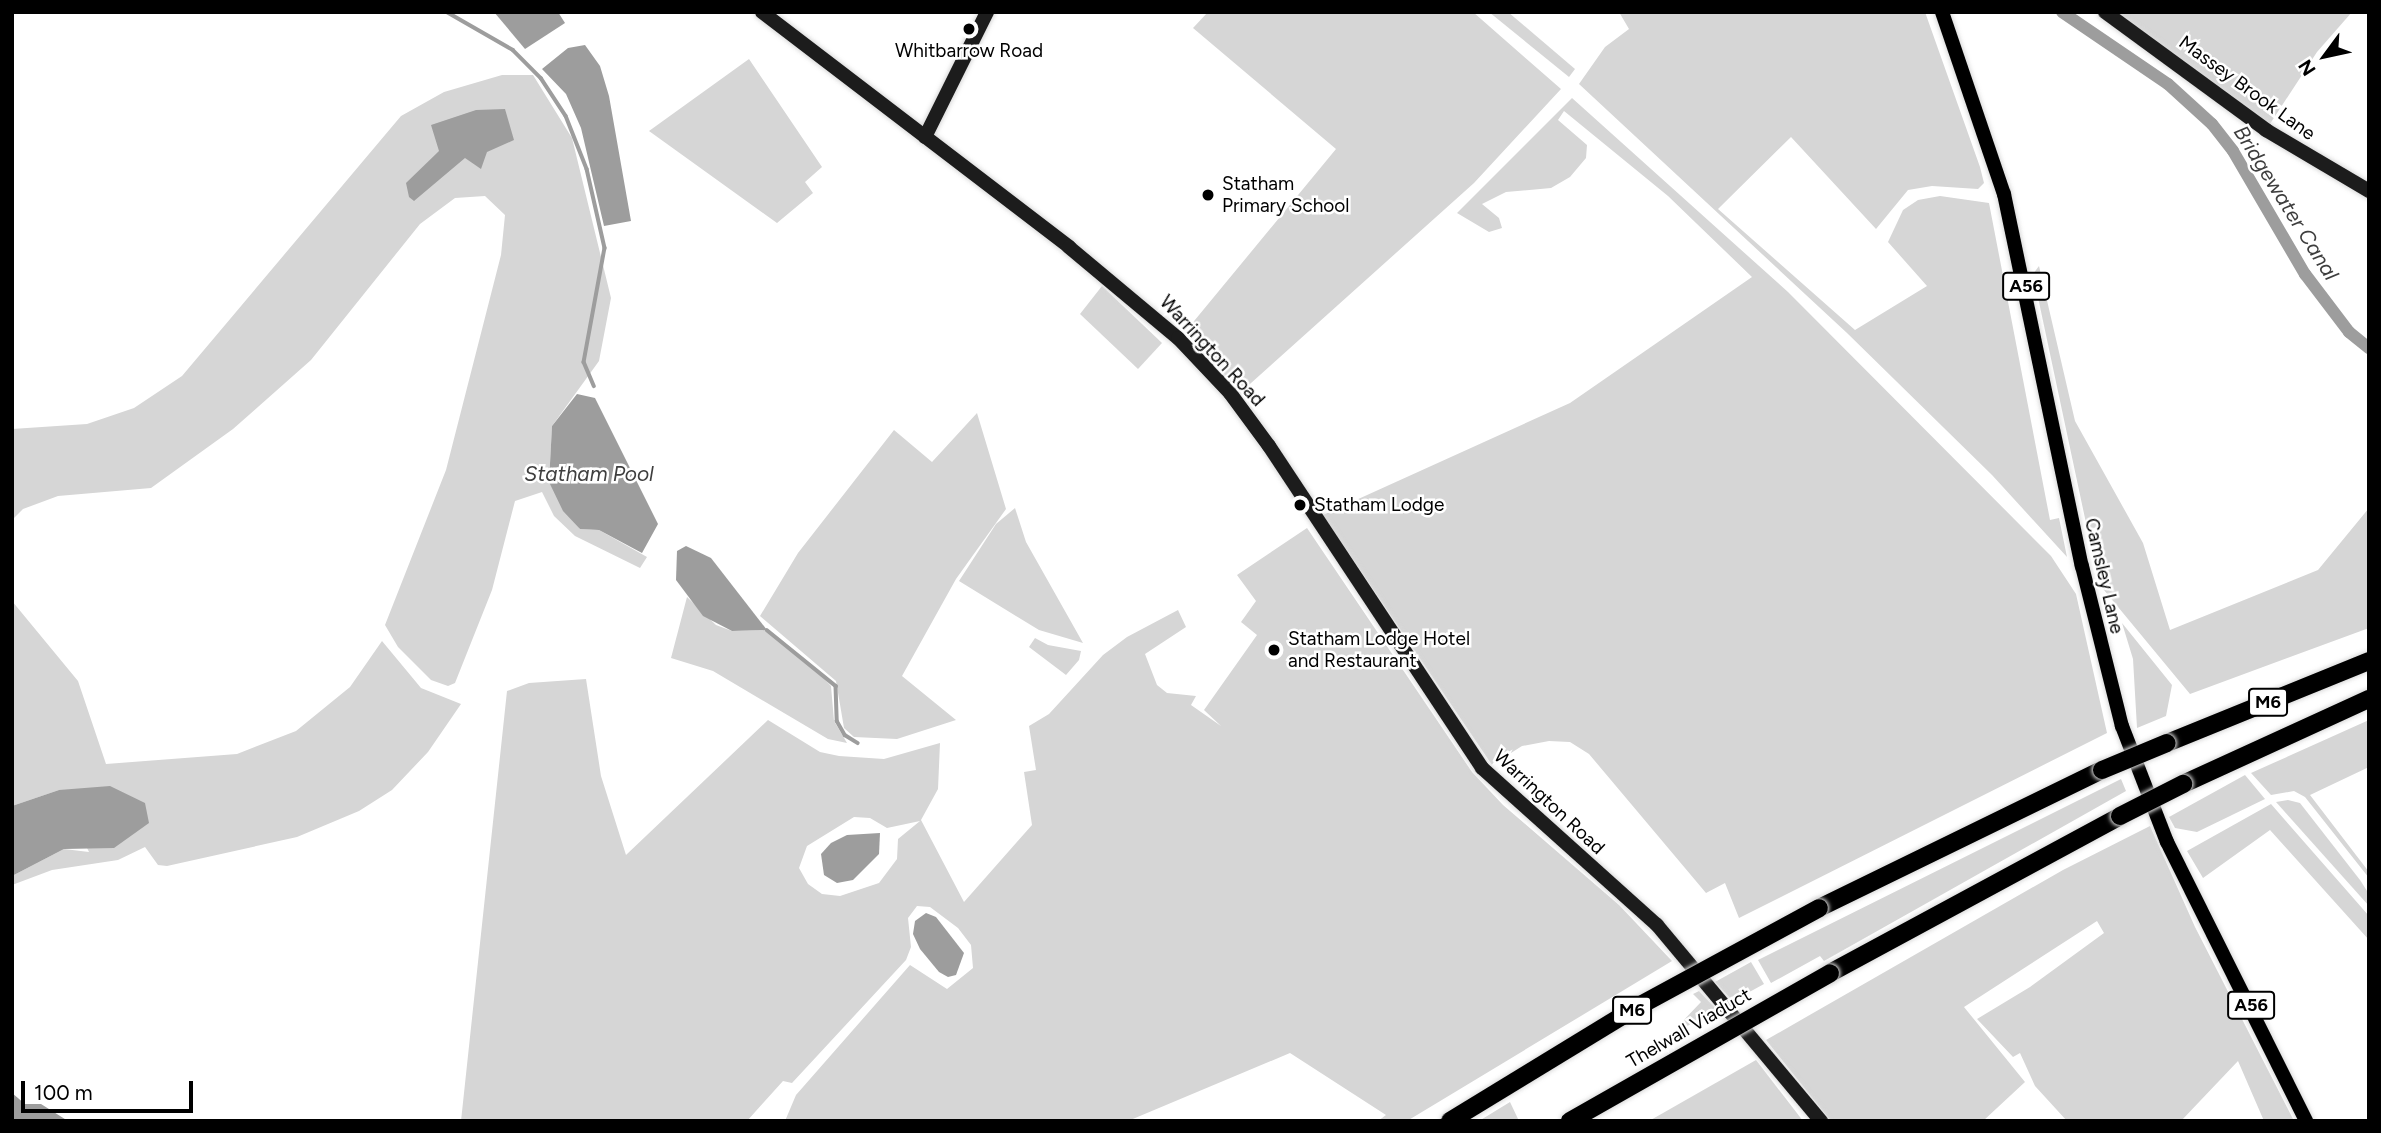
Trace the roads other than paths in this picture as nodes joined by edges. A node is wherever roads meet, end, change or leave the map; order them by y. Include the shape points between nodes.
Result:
1 (762, 12) edge
2 (987, 12) edge
3 (1942, 12) edge
4 (2105, 12) edge
5 (925, 137) junction
6 (2369, 191) edge
7 (2369, 661) edge
8 (2369, 699) edge
9 (1450, 1121) edge
10 (1570, 1121) edge
11 (1821, 1121) edge
12 (2306, 1121) edge

1 - 5 street
2 - 5 street
3 - 12 main road, Camsley Lane / A56 via 1989,144 2010,220 2082,566 2122,726 2158,820
4 - 6 street, Massey Brook Lane via 2266,130
5 - 11 street, Warrington Road via 1128,293 1230,393 1482,768 1657,925
7 - 9 highway, M6, bridge via 2102,770 1819,908 1637,1007
8 - 10 highway, Thelwall Viaduct / M6, bridge via 2120,816 1830,972

